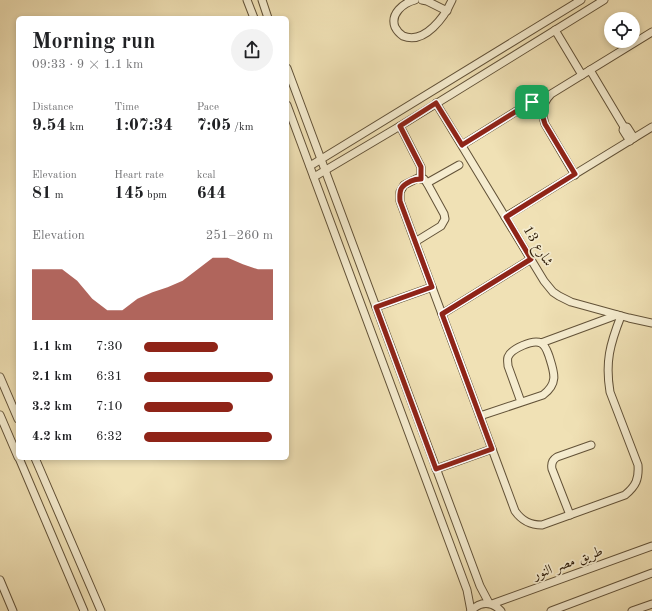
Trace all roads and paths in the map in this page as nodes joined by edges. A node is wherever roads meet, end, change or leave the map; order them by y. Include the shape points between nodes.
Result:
1 (247, 0) edge
2 (262, 0) edge
3 (414, 0) edge
4 (422, 0) edge
5 (452, 0) edge
6 (582, 0) edge
7 (604, 0) edge
8 (447, 11) junction
9 (253, 16) edge
10 (267, 16) edge
11 (555, 30) junction
12 (652, 32) edge
13 (590, 70) junction
14 (289, 73) edge
15 (582, 75) junction
16 (436, 103) junction
17 (544, 103) junction
18 (289, 111) edge
19 (400, 126) junction
20 (652, 127) edge
21 (632, 139) junction
22 (462, 145) junction
23 (470, 158) junction
24 (321, 159) junction
25 (310, 166) junction
26 (325, 170) junction
27 (575, 174) junction
28 (314, 177) junction
29 (424, 181) junction
30 (506, 217) junction
31 (415, 242) junction
32 (531, 259) junction
33 (432, 287) junction
34 (376, 307) junction
35 (442, 314) junction
36 (619, 315) junction
37 (652, 323) edge
38 (541, 343) junction
39 (0, 377) edge
40 (521, 402) junction
41 (16, 413) edge
42 (0, 415) edge
43 (480, 416) junction
44 (591, 445) dead end
45 (492, 449) junction
46 (16, 452) edge
47 (19, 460) edge
48 (36, 460) edge
49 (436, 469) junction
50 (570, 515) junction
51 (652, 546) edge
52 (652, 573) edge
53 (0, 580) edge
54 (480, 586) junction
55 (467, 590) junction
56 (491, 604) junction
57 (652, 604) edge
58 (13, 611) edge
59 (84, 611) edge
60 (101, 611) edge
61 (471, 611) edge
62 (501, 611) edge
63 (551, 611) edge
64 (632, 611) edge

1 - 9 street
2 - 10 street
3 - 8 street via 400,7 394,17 396,29 404,36 417,36 429,31
4 - 8 street
5 - 8 street
6 - 24 street
7 - 11 street
11 - 15 street
11 - 16 street
12 - 13 street
13 - 15 street
13 - 21 street
14 - 24 street
15 - 17 street via 551,94
16 - 19 street
16 - 22 street, شارع 13
17 - 22 street via 532,102
17 - 27 street via 542,110 545,124
18 - 25 street
19 - 26 street
19 - 29 street via 421,167
20 - 21 street
21 - 27 street
22 - 23 street, شارع 13
23 - 29 street
23 - 30 street, شارع 13
24 - 25 street
24 - 26 street
25 - 28 street
26 - 28 street
26 - 34 street
27 - 30 street
28 - 55 street
29 - 31 street via 415,179 404,185 400,192 400,201
29 - 31 street via 445,219 442,226
30 - 32 street, شارع 13
31 - 33 street
32 - 35 street
32 - 36 street, شارع 13 via 548,287 559,296 571,302
33 - 34 street
33 - 35 street
34 - 49 street
35 - 43 street
36 - 37 street, شارع 13
36 - 38 street
36 - 50 street via 608,357 608,380 610,392 638,465 637,479 625,495
38 - 40 street via 546,348 554,371 554,382 543,395
38 - 40 street via 533,342 514,350 508,357 508,366
39 - 41 street
40 - 43 street
42 - 46 street
43 - 45 street
44 - 50 street via 554,459 552,463
45 - 49 street
45 - 50 street via 515,511 523,521 542,525
47 - 59 street
48 - 60 street
49 - 54 street
51 - 56 street, طريق مصر النور
52 - 63 street
53 - 58 street
54 - 55 street
54 - 56 street
55 - 61 street
56 - 61 street, طريق مصر النور via 482,603
56 - 62 street
57 - 64 street

